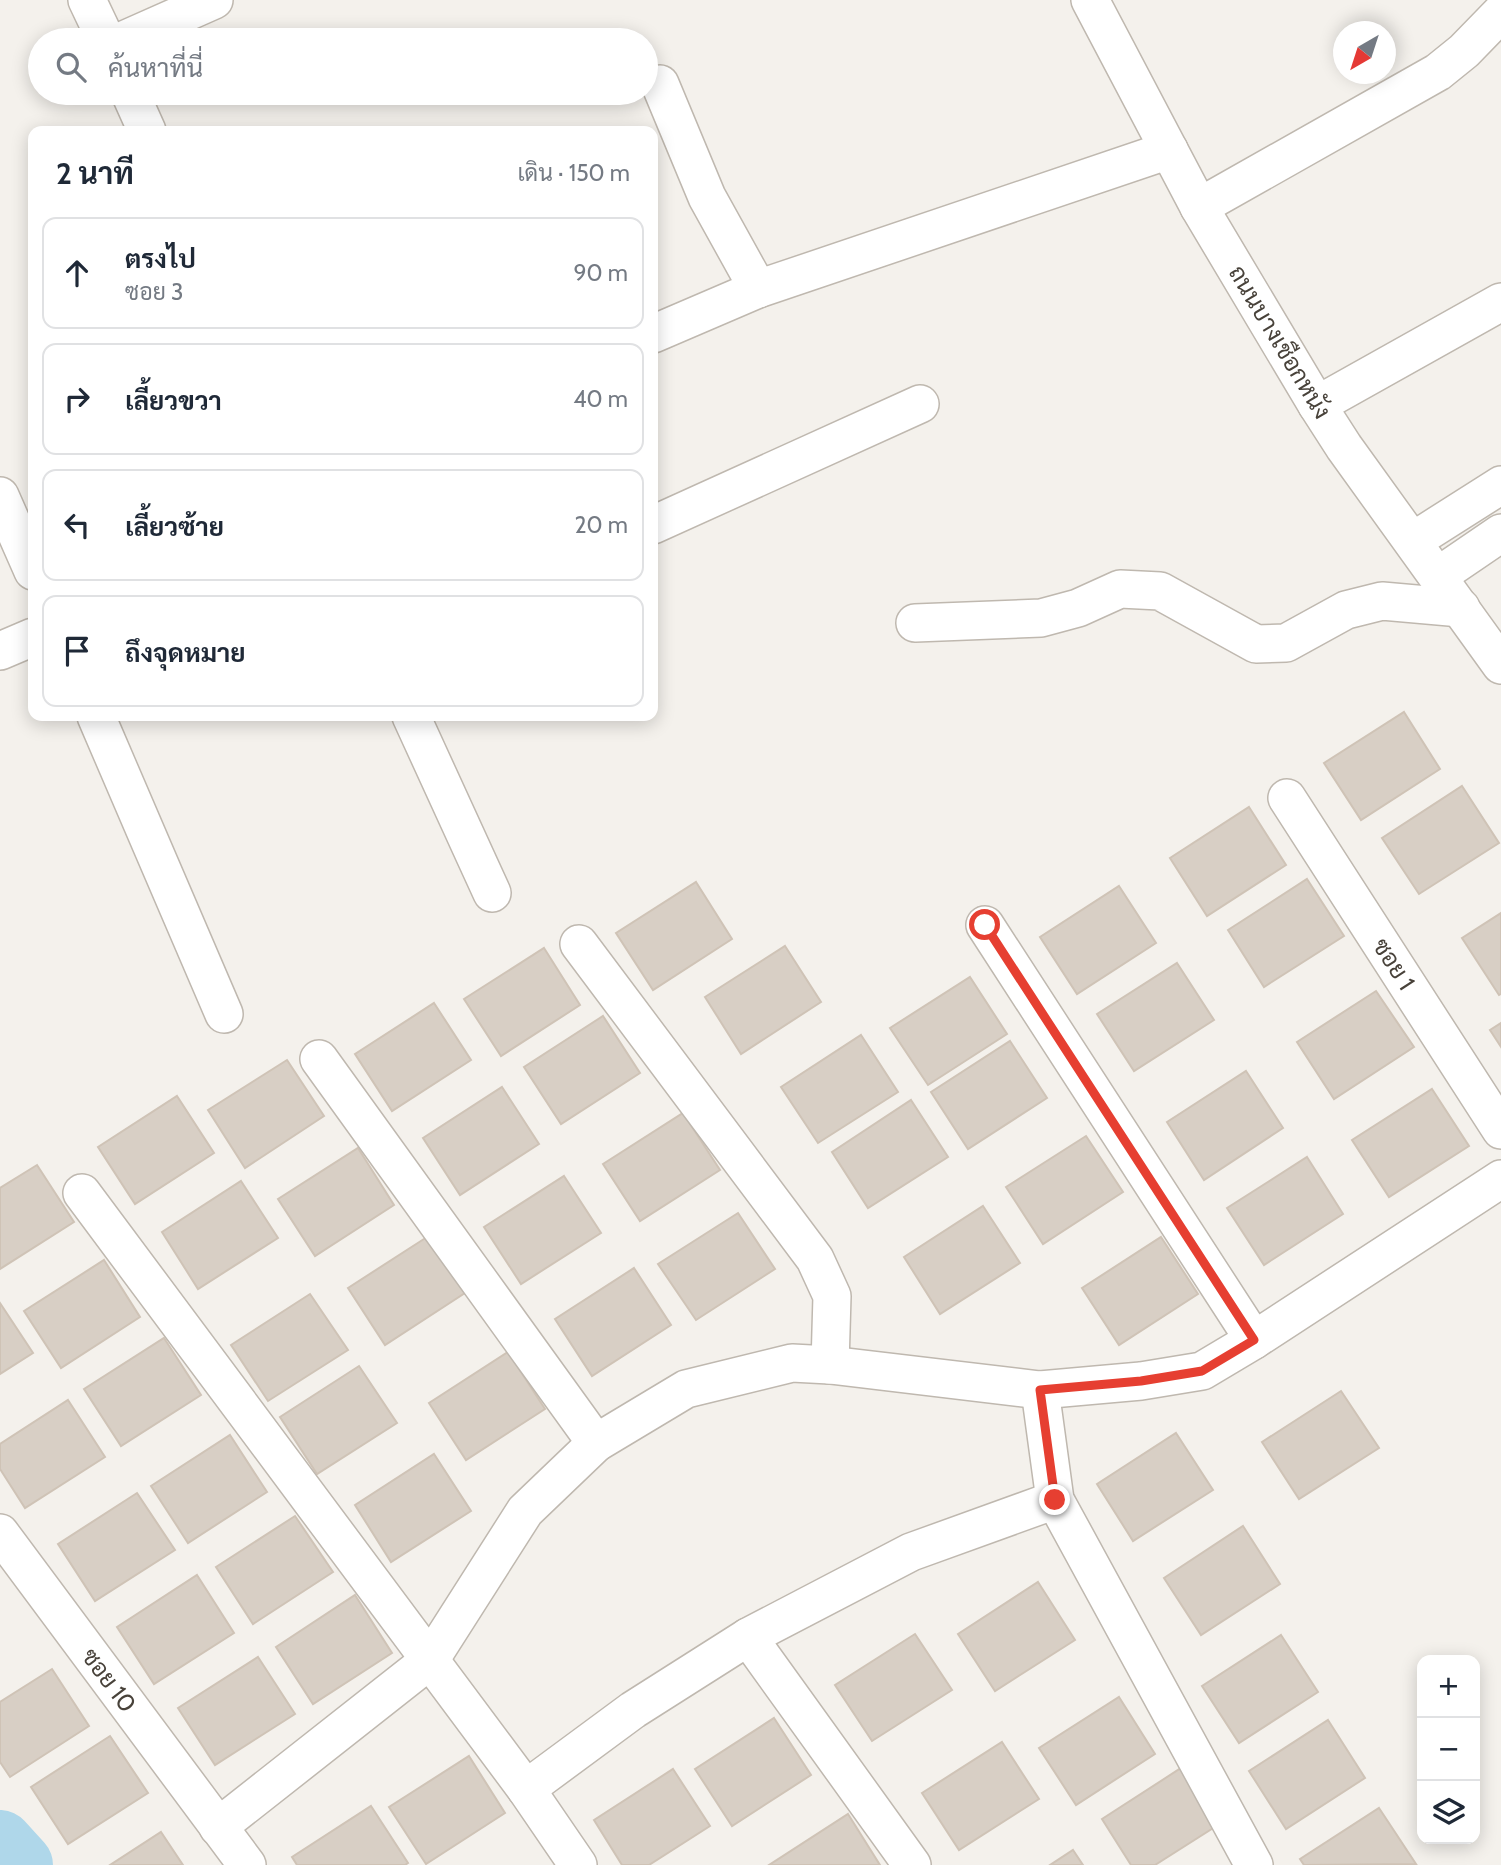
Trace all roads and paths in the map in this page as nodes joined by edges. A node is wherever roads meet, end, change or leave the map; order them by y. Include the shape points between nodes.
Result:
1 (87, 0) edge
2 (214, 0) edge
3 (1090, 0) edge
4 (1501, 13) edge
5 (100, 28) edge
6 (151, 28) edge
7 (660, 84) dead end
8 (135, 105) edge
9 (145, 126) edge
10 (1168, 150) junction
11 (1199, 208) junction
12 (758, 289) junction
13 (1501, 302) edge
14 (658, 332) edge
15 (920, 404) dead end
16 (1317, 405) junction
17 (1501, 485) edge
18 (0, 496) edge
19 (658, 523) edge
20 (1501, 533) edge
21 (1413, 541) junction
22 (28, 560) edge
23 (1438, 576) junction
24 (1461, 608) junction
25 (915, 623) dead end
26 (28, 639) edge
27 (0, 651) edge
28 (1501, 665) edge
29 (98, 721) edge
30 (413, 721) edge
31 (1287, 798) dead end
32 (492, 893) dead end
33 (985, 925) dead end
34 (579, 944) dead end
35 (224, 1014) dead end
36 (319, 1059) dead end
37 (1501, 1130) edge
38 (1501, 1179) edge
39 (82, 1193) dead end
40 (1254, 1340) junction
41 (830, 1364) junction
42 (1040, 1390) junction
43 (596, 1443) junction
44 (1055, 1500) junction
45 (0, 1533) edge
46 (748, 1637) junction
47 (430, 1660) junction
48 (526, 1789) junction
49 (218, 1827) junction
50 (247, 1865) edge
51 (578, 1865) edge
52 (912, 1865) edge
53 (1254, 1865) edge

1 - 5 street
2 - 6 street
3 - 10 street, ถนนบางเชือกหนัง
4 - 11 street via 1438,72
7 - 12 street via 707,197
8 - 9 street
10 - 11 street, ถนนบางเชือกหนัง
10 - 12 street
11 - 16 street, ถนนบางเชือกหนัง
12 - 14 street
13 - 16 street
15 - 19 street
16 - 21 street, ถนนบางเชือกหนัง
17 - 21 street
18 - 22 street
20 - 23 street
21 - 23 street, ถนนบางเชือกหนัง
23 - 24 street, ถนนบางเชือกหนัง
24 - 25 street via 1382,601 1346,610 1286,643 1256,644 1160,591 1120,589 1041,618
24 - 28 street, ถนนบางเชือกหนัง
26 - 27 street
29 - 35 street
30 - 32 street
31 - 37 street, ซอย 1
33 - 40 street
34 - 41 street via 815,1259 832,1296
36 - 43 street
38 - 40 street
39 - 47 street
40 - 42 street via 1202,1371
41 - 42 street
41 - 43 street via 792,1363 686,1389
42 - 44 street
43 - 47 street via 525,1511
44 - 46 street via 911,1552
44 - 53 street
45 - 49 street, ซอย 10
46 - 48 street via 633,1710
46 - 52 street
47 - 48 street
47 - 49 street
48 - 51 street
49 - 50 street, ซอย 10

